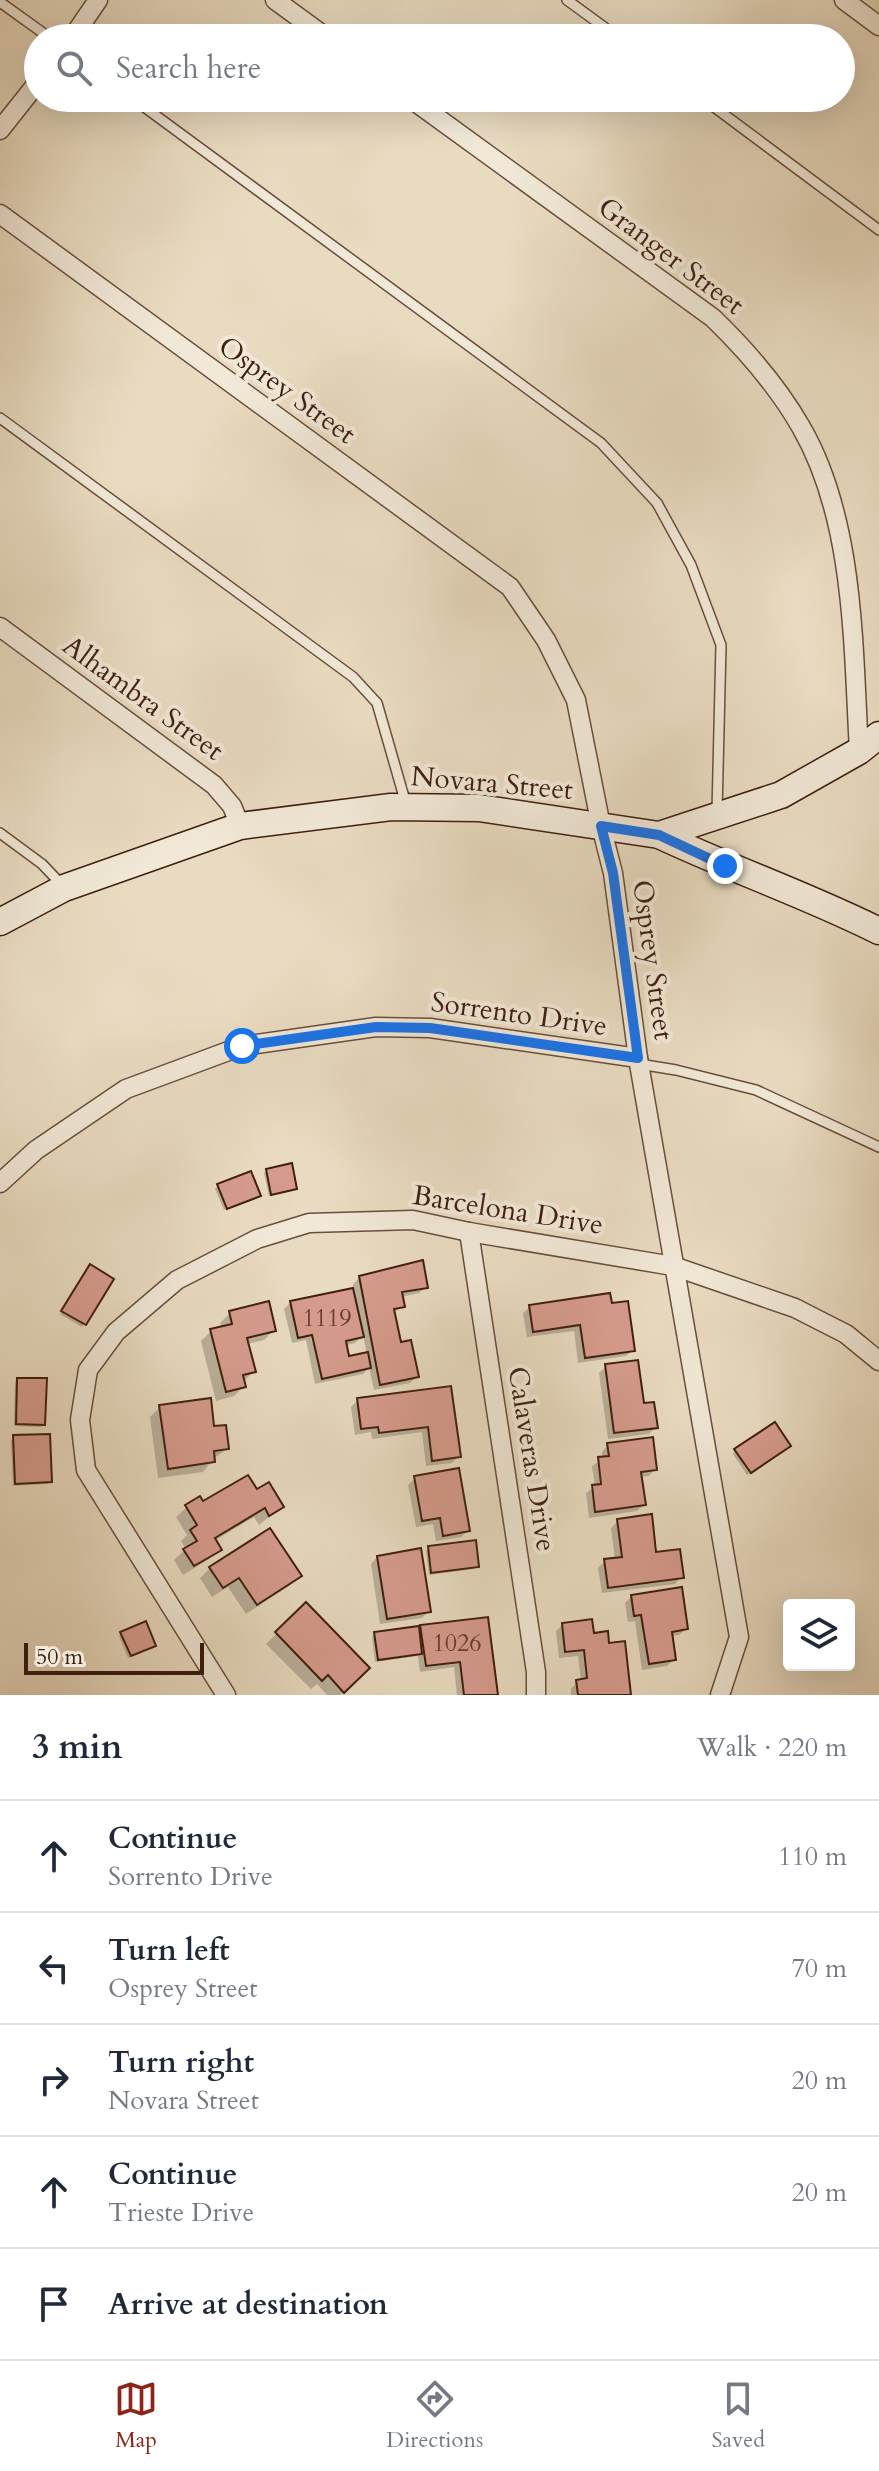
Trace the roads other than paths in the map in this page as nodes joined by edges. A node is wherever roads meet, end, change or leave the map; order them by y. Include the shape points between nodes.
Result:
1 (98, 0) edge
2 (275, 0) edge
3 (567, 0) edge
4 (844, 0) edge
5 (0, 2) edge
6 (31, 24) edge
7 (82, 24) edge
8 (308, 24) edge
9 (600, 24) edge
10 (879, 26) edge
11 (24, 100) edge
12 (151, 112) edge
13 (429, 112) edge
14 (721, 112) edge
15 (0, 130) edge
16 (0, 214) edge
17 (879, 230) edge
18 (0, 418) edge
19 (0, 627) edge
20 (869, 743) edge
21 (407, 807) junction
22 (717, 816) junction
23 (240, 826) junction
24 (601, 826) junction
25 (0, 833) edge
26 (659, 835) junction
27 (64, 888) junction
28 (0, 922) edge
29 (879, 931) edge
30 (639, 1061) junction
31 (879, 1147) edge
32 (0, 1183) edge
33 (469, 1232) junction
34 (673, 1266) junction
35 (879, 1361) edge
36 (226, 1695) edge
37 (536, 1695) edge
38 (720, 1695) edge

1 - 7 street
2 - 8 street
3 - 9 lane
4 - 10 street
5 - 6 lane
11 - 15 street
12 - 22 lane via 601,443 657,503 691,565 721,645
13 - 20 street, Granger Street via 713,318 777,388 803,430 841,542
14 - 17 lane
16 - 24 street, Osprey Street via 510,587 546,640 576,700
18 - 21 lane via 353,677 377,703
19 - 23 street, Alhambra Street via 214,785
20 - 22 street, Novara Street via 781,795
21 - 23 street, Novara Street
21 - 24 street, Novara Street via 479,808
22 - 26 street, Novara Street
23 - 27 street, Novara Street
24 - 26 street, Novara Street
24 - 30 street, Osprey Street via 613,873
25 - 27 lane
26 - 29 street
27 - 28 street, Novara Street
30 - 31 lane via 756,1090
30 - 32 street, Sorrento Drive via 430,1028 376,1027 242,1046 126,1089 36,1150
30 - 34 street, Osprey Street
33 - 34 street, Barcelona Drive
33 - 36 street, Barcelona Drive via 398,1220 309,1223 257,1239 177,1280 116,1332 88,1370 80,1420 86,1470
33 - 37 street, Calaveras Drive
34 - 35 street, Barcelona Drive via 795,1308 846,1334
34 - 38 street, Osprey Street via 739,1637

